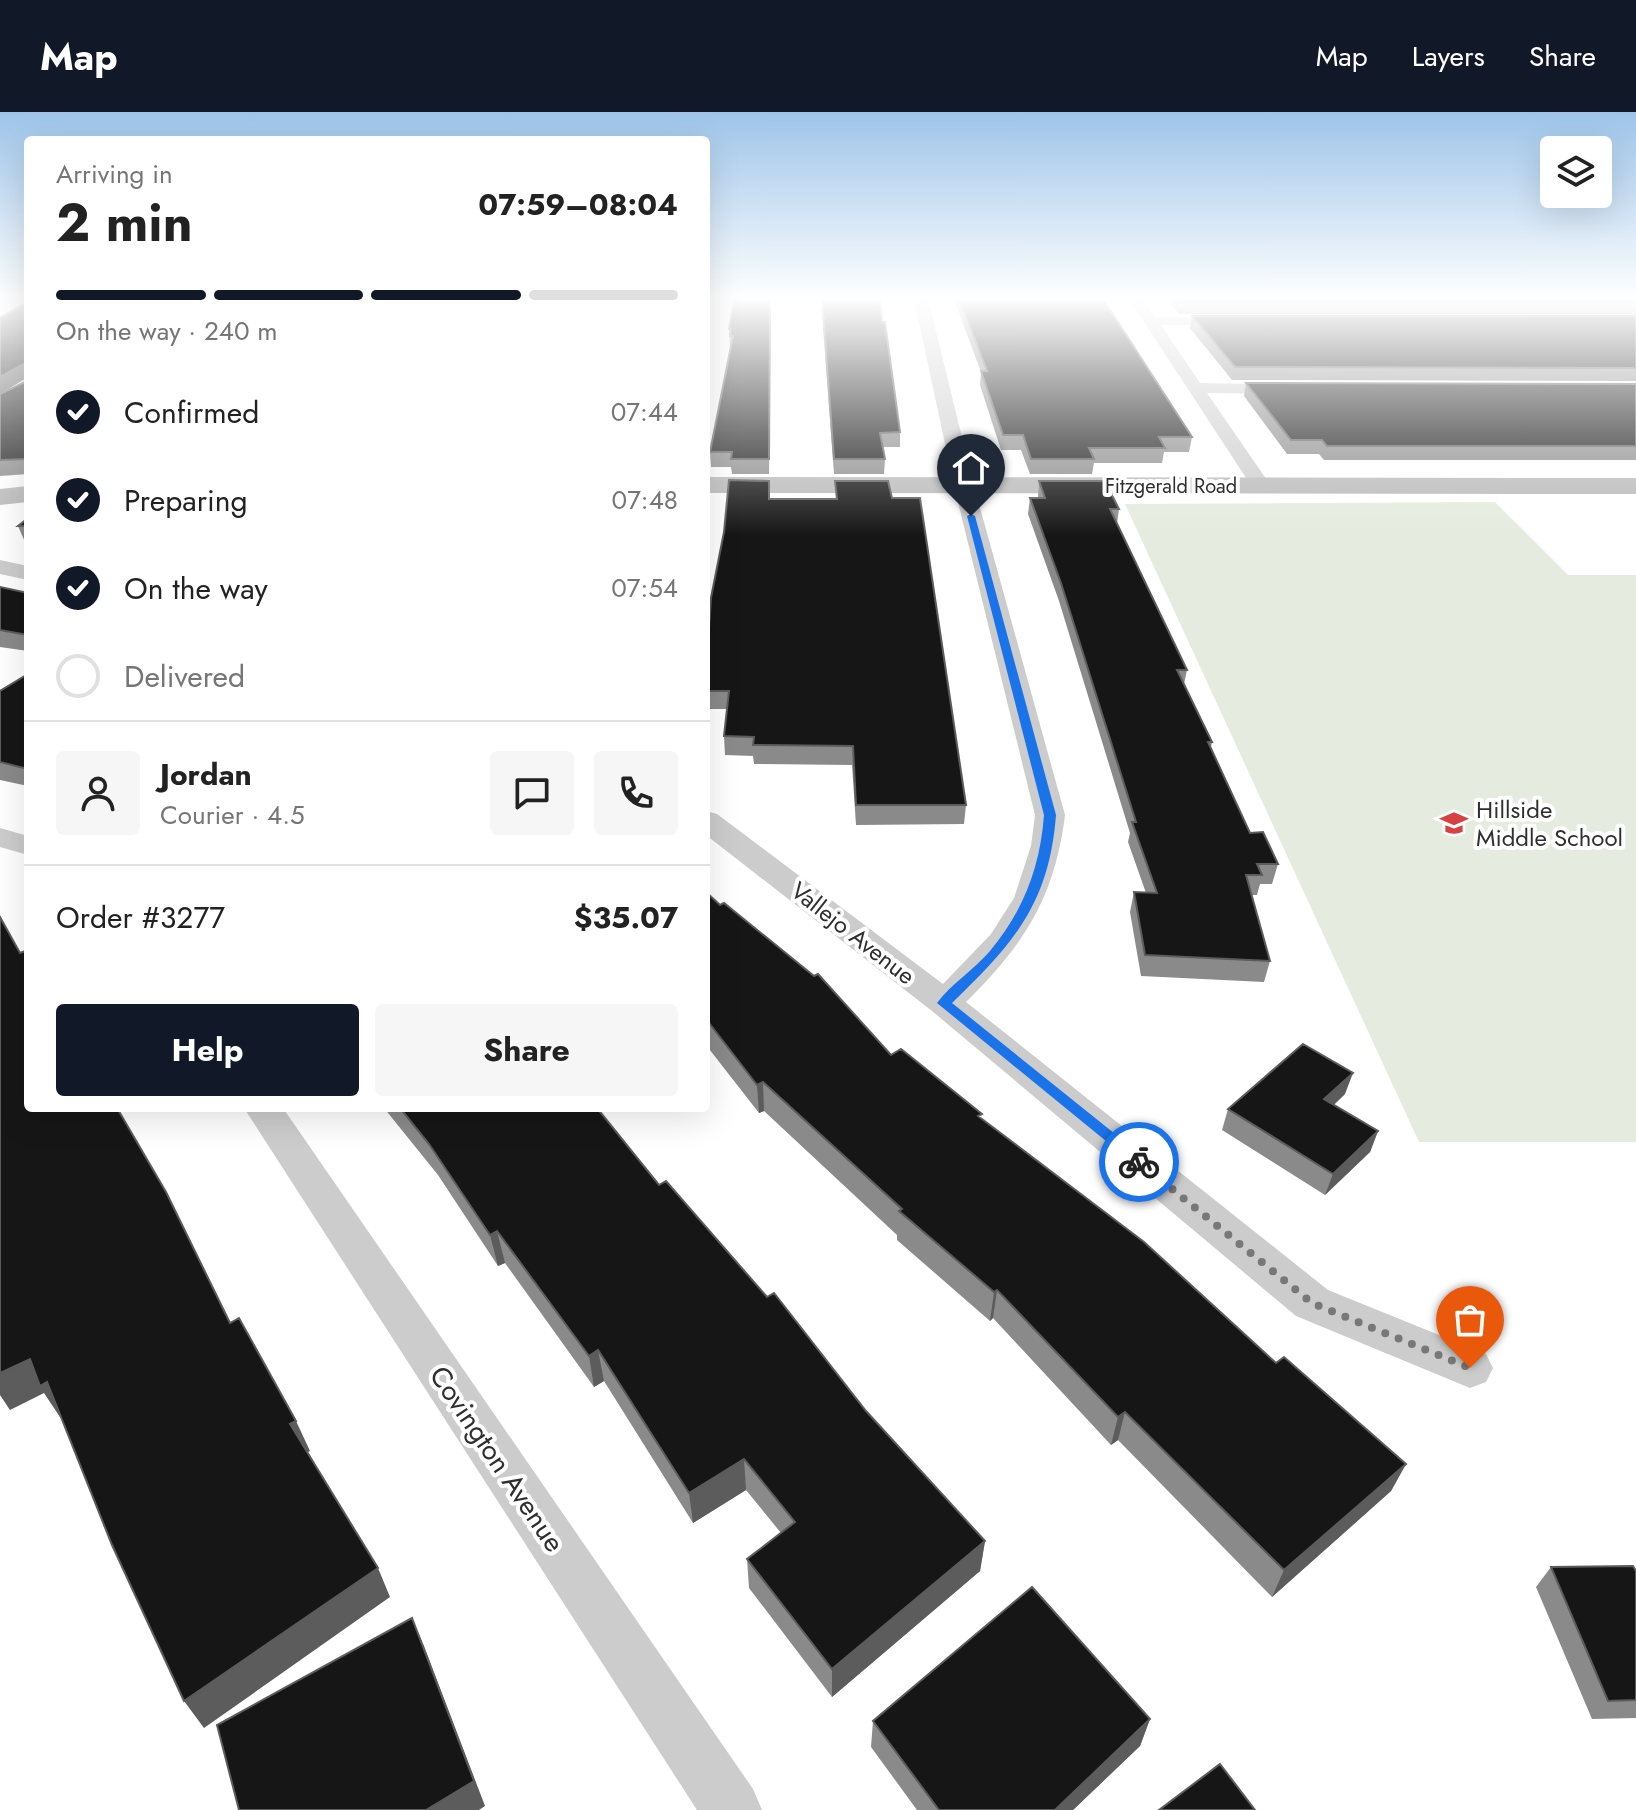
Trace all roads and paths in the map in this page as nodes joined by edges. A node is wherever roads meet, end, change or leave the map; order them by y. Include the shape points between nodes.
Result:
1 (939, 378) edge
2 (1188, 378) edge
3 (1194, 388) junction
4 (1305, 389) edge
5 (710, 485) edge
6 (964, 486) junction
7 (1261, 486) junction
8 (1636, 486) edge
9 (24, 494) edge
10 (0, 497) edge
11 (0, 567) edge
12 (24, 572) edge
13 (710, 823) edge
14 (0, 837) edge
15 (24, 845) edge
16 (944, 1003) junction
17 (266, 1112) edge
18 (1470, 1368) dead end
19 (732, 1810) edge

1 - 6 street
2 - 3 street
3 - 4 street
3 - 7 street
5 - 6 main road, Fitzgerald Road
6 - 7 main road, Fitzgerald Road
6 - 16 street via 1050,815 1047,854 1028,906 994,955
7 - 8 main road, Fitzgerald Road
9 - 10 main road
11 - 12 street
13 - 16 street, Vallejo Avenue
14 - 15 street
16 - 18 street, Vallejo Avenue via 1312,1303
17 - 19 street, Covington Avenue

